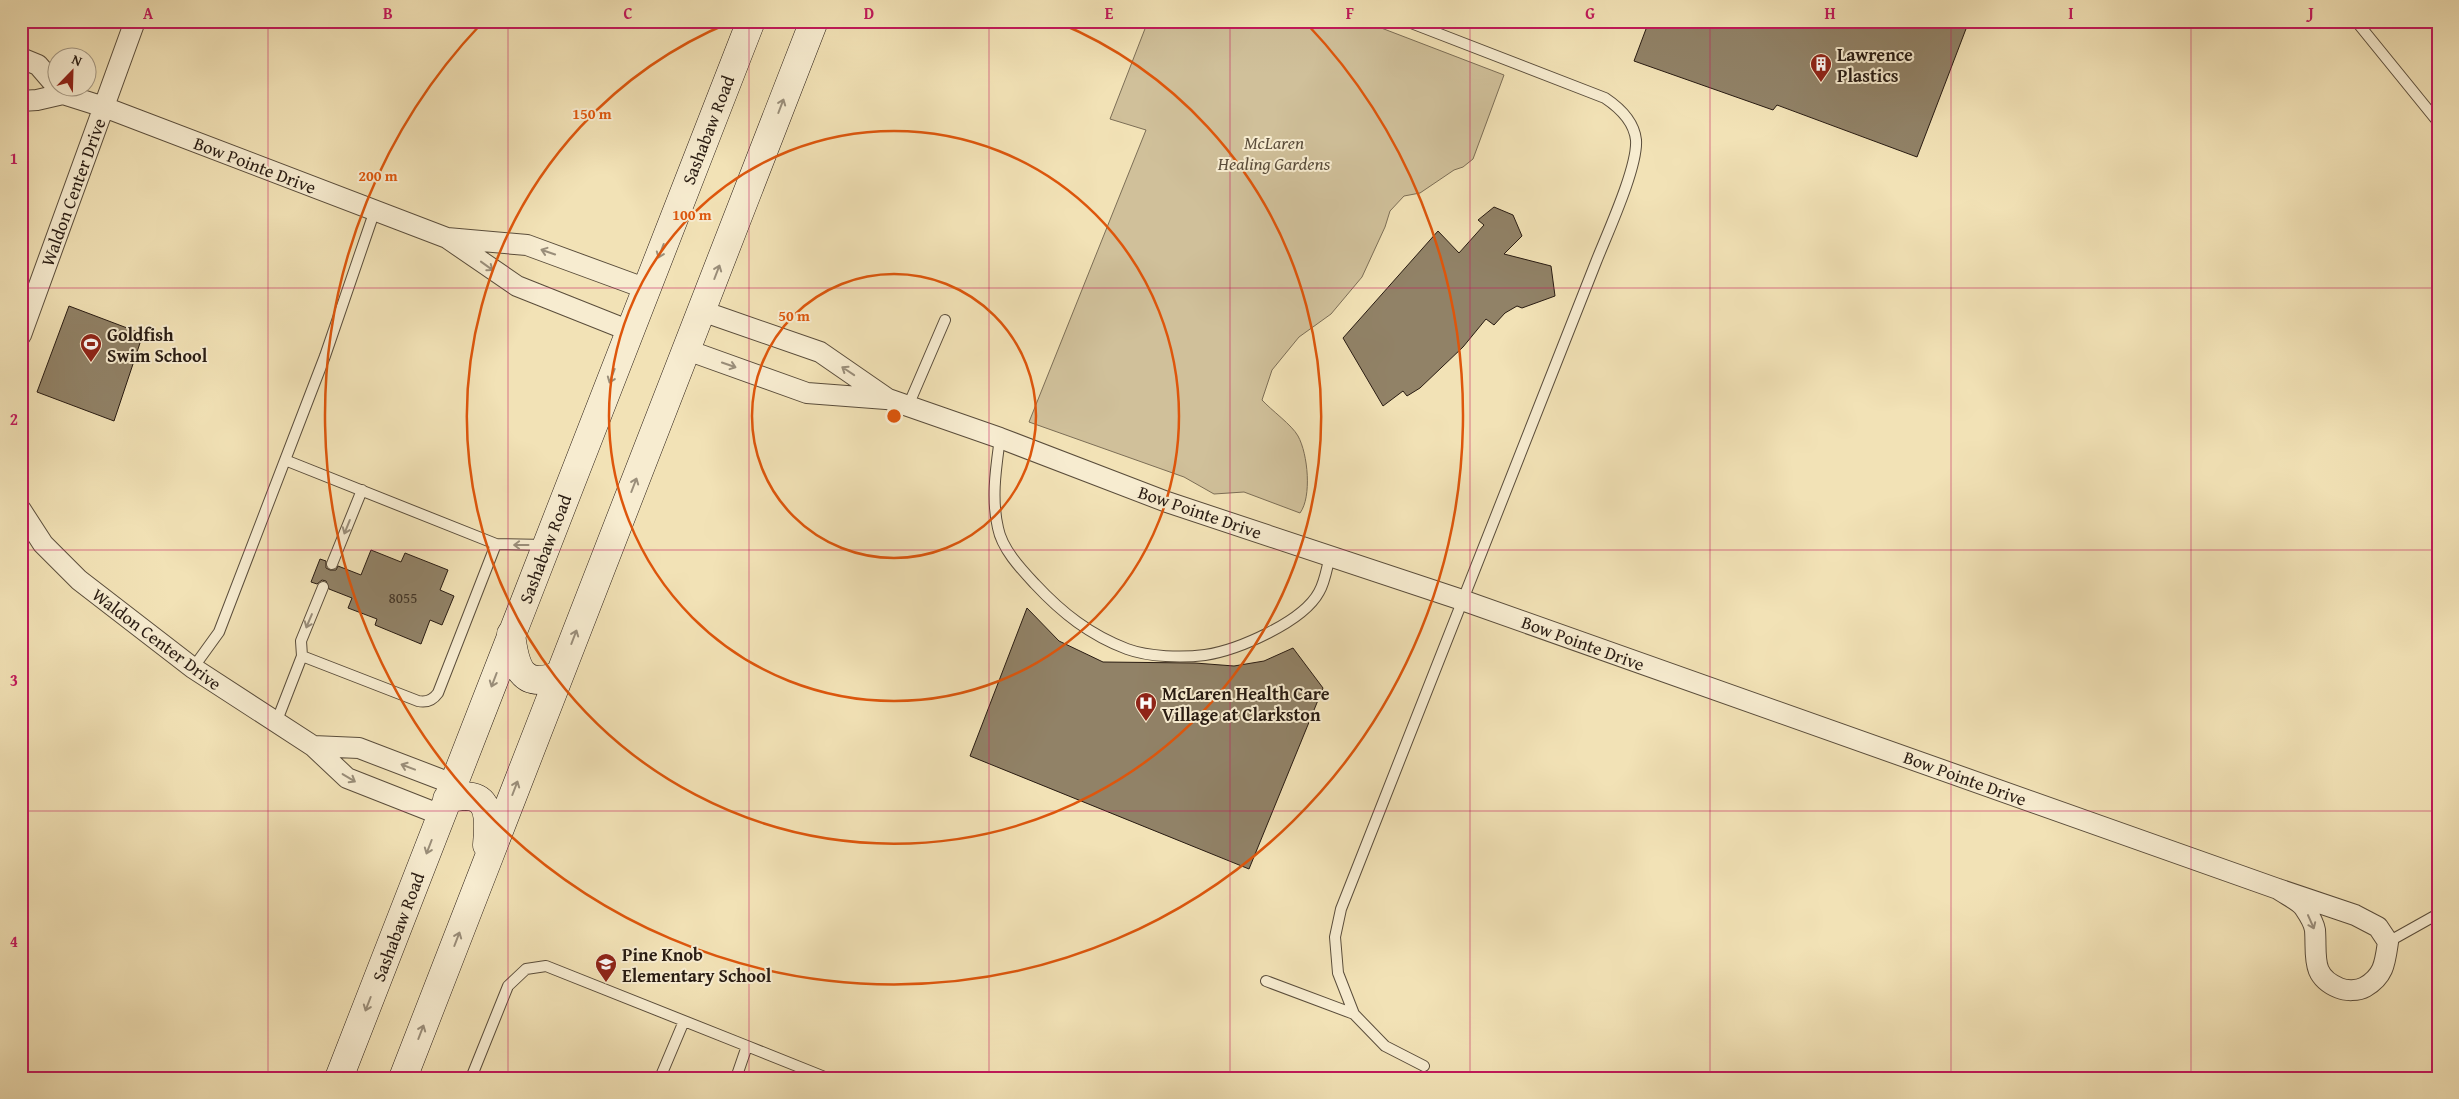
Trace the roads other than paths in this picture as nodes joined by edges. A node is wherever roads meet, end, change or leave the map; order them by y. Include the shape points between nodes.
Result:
1 (136, 21) edge
2 (751, 21) edge
3 (814, 21) edge
4 (1406, 21) edge
5 (2356, 21) edge
6 (21, 58) edge
7 (48, 77) edge
8 (48, 97) edge
9 (76, 98) edge
10 (21, 101) edge
11 (104, 107) junction
12 (2438, 122) edge
13 (375, 210) junction
14 (447, 238) junction
15 (647, 289) junction
16 (702, 311) junction
17 (945, 320) dead end
18 (630, 331) junction
19 (21, 335) edge
20 (687, 350) junction
21 (888, 399) junction
22 (908, 406) junction
23 (1000, 438) junction
24 (285, 460) junction
25 (362, 490) junction
26 (21, 510) edge
27 (496, 544) junction
28 (547, 545) junction
29 (1330, 556) junction
30 (332, 564) dead end
31 (323, 587) dead end
32 (1462, 600) junction
33 (511, 634) junction
34 (302, 656) junction
35 (193, 668) junction
36 (559, 676) junction
37 (276, 723) junction
38 (313, 746) junction
39 (447, 799) junction
40 (485, 866) junction
41 (2278, 890) junction
42 (2438, 914) edge
43 (2388, 942) junction
44 (1266, 981) dead end
45 (1354, 1014) junction
46 (684, 1021) junction
47 (747, 1046) junction
48 (351, 1047) junction
49 (1424, 1066) dead end
50 (339, 1078) edge
51 (349, 1078) edge
52 (403, 1078) edge
53 (471, 1078) edge
54 (660, 1078) edge
55 (736, 1078) edge
56 (827, 1078) edge

1 - 11 street, Waldon Center Drive
2 -> 15 main road, Sashabaw Road
16 -> 3 main road
4 - 32 lane via 1604,98 1620,108 1631,123 1636,140 1635,158 1626,183
5 - 12 lane
6 - 7 street via 38,65
8 - 10 street
9 - 11 street, Bow Pointe Drive
11 - 13 street, Bow Pointe Drive
11 - 19 street, Waldon Center Drive
13 - 14 street, Bow Pointe Drive
13 - 24 lane
15 -> 14 street, Bow Pointe Drive via 527,245
14 -> 18 street, Bow Pointe Drive via 517,286
15 - 18 main road, Sashabaw Road
16 - 20 main road
21 -> 16 street, Bow Pointe Drive via 820,352
17 - 22 lane
18 -> 28 main road, Sashabaw Road
20 -> 21 street, Bow Pointe Drive via 807,393
36 -> 20 main road
21 - 22 street, Bow Pointe Drive
22 - 23 street, Bow Pointe Drive
23 - 29 street, Bow Pointe Drive via 1167,502
23 - 29 lane via 994,508 1006,548 1024,572 1070,619 1097,636 1128,649 1150,654 1206,654 1266,634 1291,620 1320,592
24 - 25 lane
24 - 35 lane via 220,632
25 - 27 lane
25 -> 30 lane
26 - 35 street, Waldon Center Drive via 43,544 79,580
28 -> 27 lane
27 - 34 lane via 433,699 418,701
28 - 33 main road, Sashabaw Road
29 - 32 street, Bow Pointe Drive
31 -> 34 lane via 301,641
32 - 41 street, Bow Pointe Drive
32 - 45 lane via 1341,909 1335,937 1338,973
33 - 36 main road via 514,659 522,673 543,680
33 -> 39 main road, Sashabaw Road
34 - 37 lane
35 - 37 street, Waldon Center Drive
40 -> 36 main road
37 - 38 street, Waldon Center Drive
39 -> 38 street, Waldon Center Drive via 359,748
38 -> 39 street, Waldon Center Drive via 347,778
39 - 40 main road via 470,796 479,800 487,810 489,825
39 -> 48 main road, Sashabaw Road
52 -> 40 main road
41 - 43 street, Bow Pointe Drive via 2354,915 2378,927
41 -> 43 street, Bow Pointe Drive via 2304,907 2315,928 2318,970 2328,984 2343,990 2361,990 2377,980 2385,963
42 - 43 lane
44 - 45 lane
45 - 49 lane via 1384,1046
46 - 47 lane
46 - 53 lane via 546,966 526,970 508,986
46 - 54 lane
47 - 55 lane
47 - 56 lane
48 - 50 main road, Sashabaw Road
48 - 51 main road

